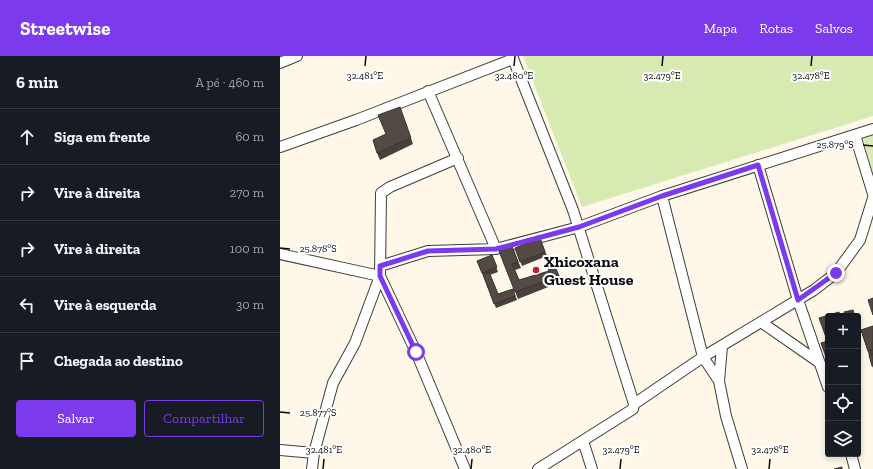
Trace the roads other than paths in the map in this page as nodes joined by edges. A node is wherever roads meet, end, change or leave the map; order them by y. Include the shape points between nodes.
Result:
1 (297, 56) edge
2 (513, 57) edge
3 (280, 63) edge
4 (428, 91) junction
5 (873, 129) edge
6 (855, 135) junction
7 (280, 147) edge
8 (458, 158) junction
9 (758, 165) junction
10 (873, 194) edge
11 (662, 196) junction
12 (873, 198) edge
13 (579, 227) junction
14 (496, 249) junction
15 (280, 254) edge
16 (380, 271) junction
17 (798, 300) junction
18 (761, 322) junction
19 (722, 346) junction
20 (703, 357) junction
21 (820, 363) junction
22 (719, 380) junction
23 (827, 385) edge
24 (634, 404) junction
25 (583, 441) junction
26 (280, 450) edge
27 (314, 453) junction
28 (852, 457) edge
29 (312, 469) edge
30 (466, 469) edge
31 (538, 469) edge
32 (592, 469) edge
33 (742, 469) edge
34 (855, 469) edge

1 - 3 street
2 - 4 street
2 - 13 street
4 - 7 street
4 - 8 street
5 - 6 street
6 - 9 street
6 - 10 street
8 - 14 street
8 - 16 street via 382,190
9 - 11 street
9 - 17 street
11 - 13 street
11 - 20 street
12 - 17 street via 860,240 848,258 836,273
13 - 14 street
13 - 24 street
14 - 16 street via 428,251
15 - 16 street
16 - 27 street via 355,343 333,383
16 - 30 street
17 - 18 street
17 - 21 street
18 - 19 street
18 - 21 street
19 - 20 street
19 - 22 street
20 - 22 street
20 - 24 street
21 - 23 street
22 - 33 street via 726,416
24 - 25 street via 633,409
25 - 31 street
25 - 32 street
26 - 27 street
27 - 29 street
28 - 34 street

